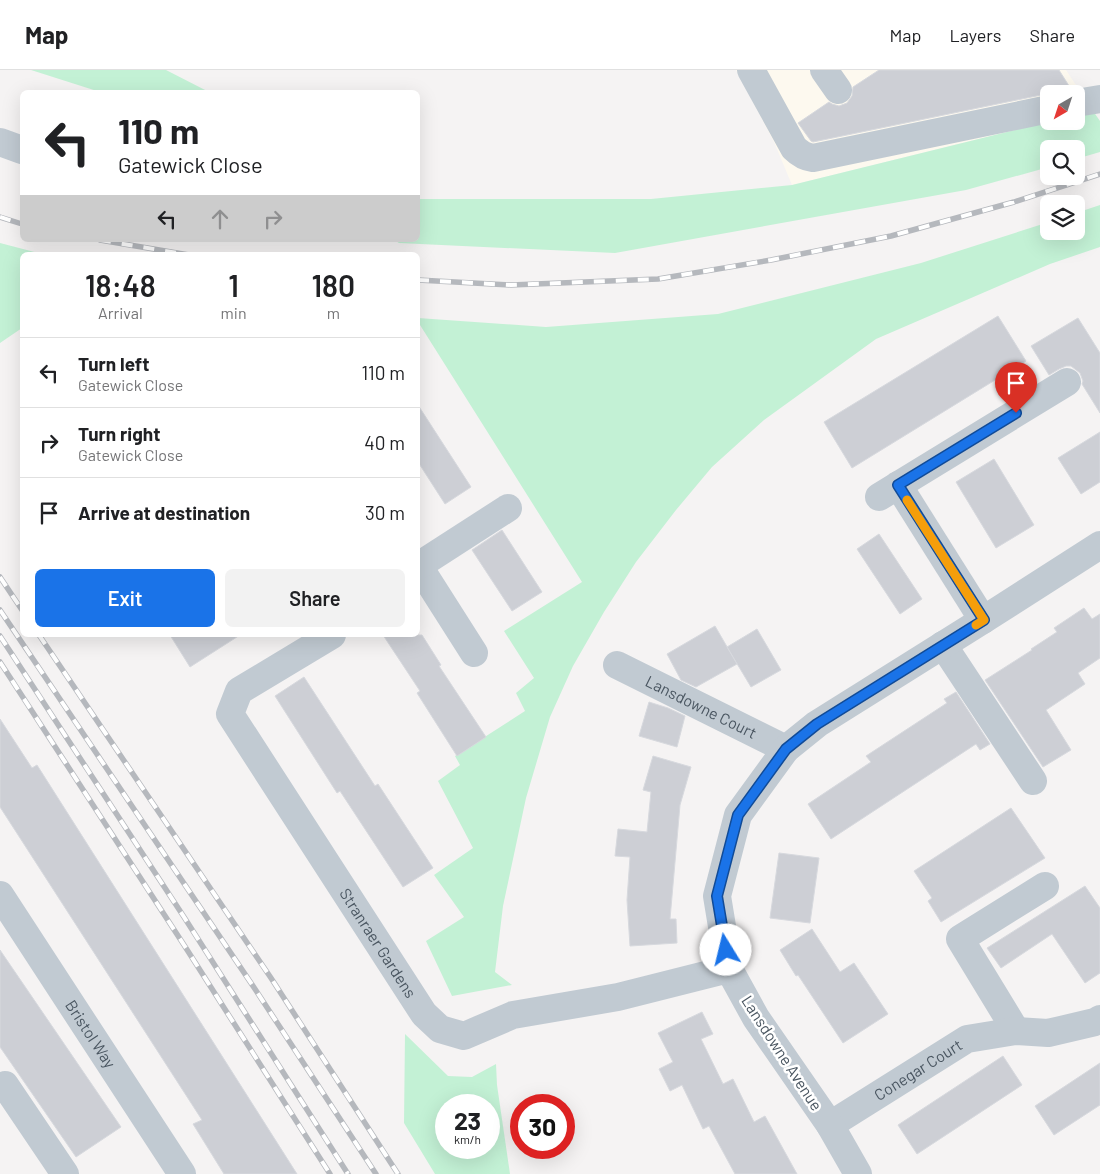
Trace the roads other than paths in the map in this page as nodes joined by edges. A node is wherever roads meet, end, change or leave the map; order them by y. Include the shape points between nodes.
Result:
1 (751, 70) edge
2 (1100, 99) edge
3 (1085, 102) edge
4 (1040, 111) edge
5 (0, 142) edge
6 (20, 149) edge
7 (1067, 382) dead end
8 (508, 508) dead end
9 (1100, 545) edge
10 (420, 573) edge
11 (984, 620) junction
12 (329, 637) edge
13 (943, 645) junction
14 (474, 653) dead end
15 (617, 665) dead end
16 (786, 749) junction
17 (1033, 781) dead end
18 (1045, 886) dead end
19 (0, 896) edge
20 (729, 969) junction
21 (1100, 1019) edge
22 (1016, 1031) junction
23 (0, 1088) edge
24 (830, 1125) junction
25 (65, 1174) edge
26 (182, 1174) edge
27 (858, 1174) edge

1 - 4 street via 794,148 813,158
2 - 3 street
5 - 6 street
7 - 11 street via 889,491
8 - 10 street
9 - 11 street, Lansdowne Avenue
10 - 14 street
11 - 13 street, Lansdowne Avenue
12 - 20 street, Stranraer Gardens via 239,691 230,714 424,1014 440,1029 464,1036 513,1016 618,997
13 - 16 street, Lansdowne Avenue via 817,724
13 - 17 street
15 - 16 street, Lansdowne Court
16 - 20 street, Lansdowne Avenue via 738,815 735,824 717,896
18 - 22 street via 960,939 964,954
19 - 26 street, Bristol Way
20 - 24 street, Lansdowne Avenue via 756,1018
21 - 22 street, Conegar Court via 1048,1033
22 - 24 street, Conegar Court via 967,1039
23 - 25 street via 5,1085
24 - 27 street, Lansdowne Avenue

